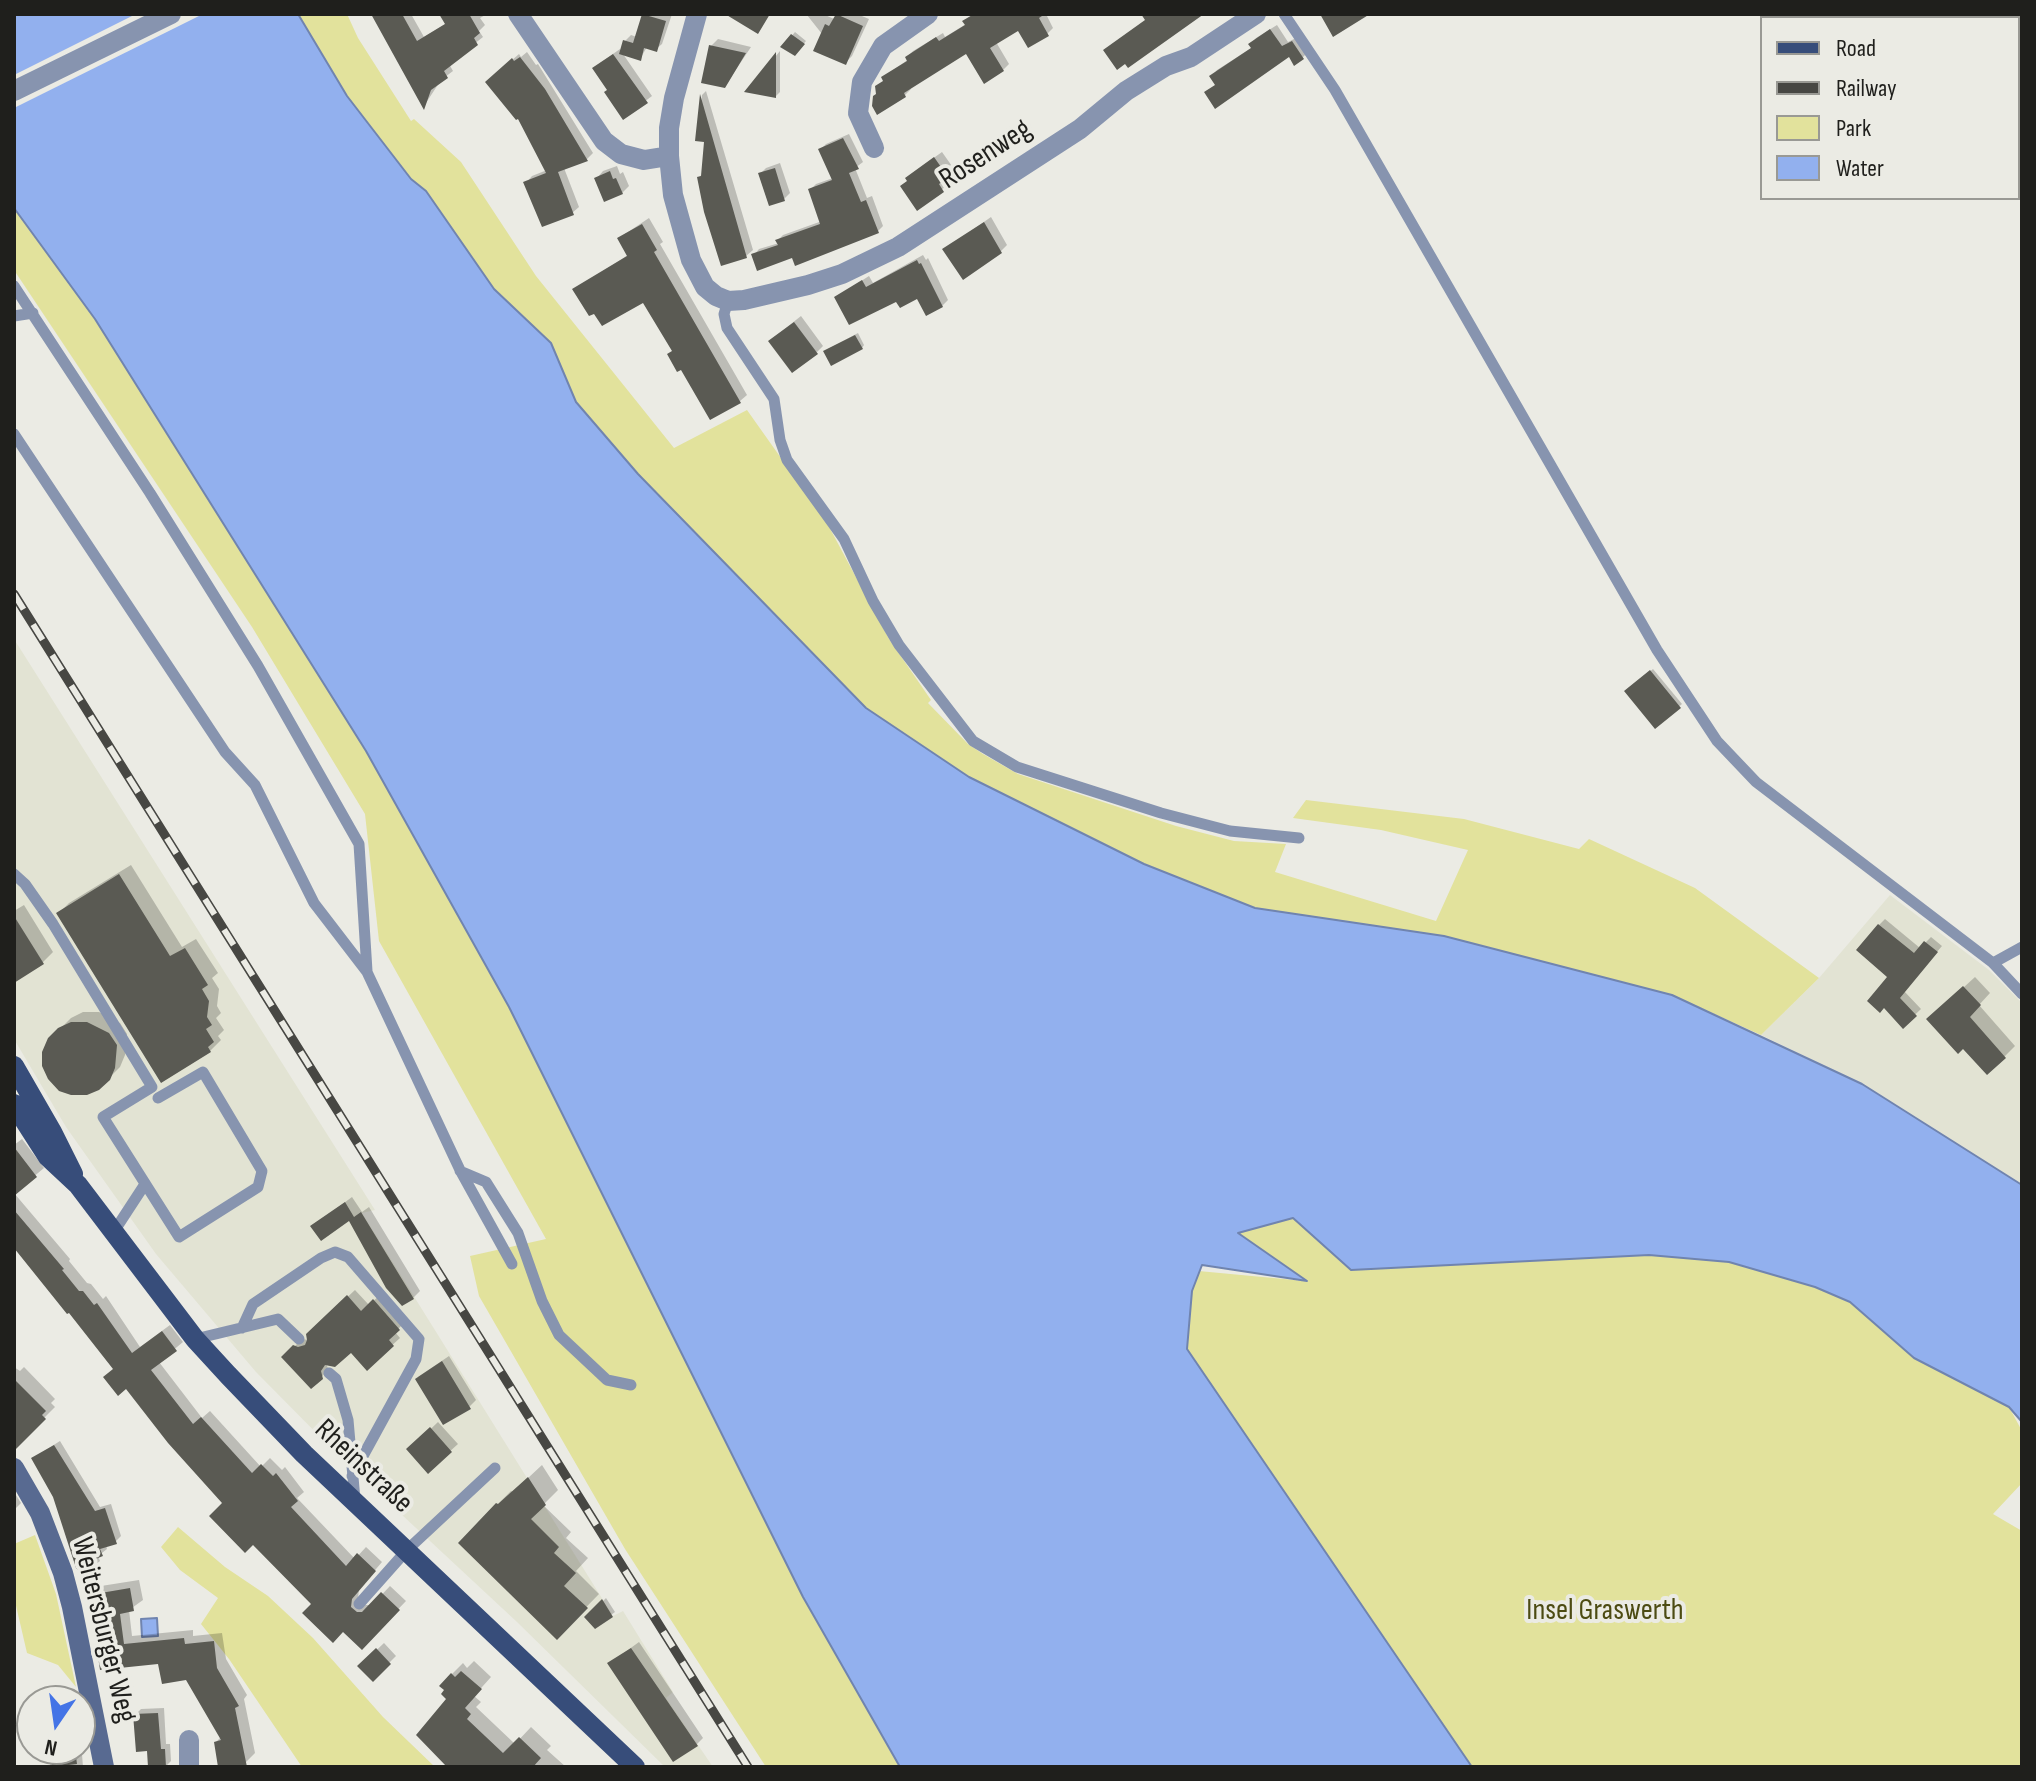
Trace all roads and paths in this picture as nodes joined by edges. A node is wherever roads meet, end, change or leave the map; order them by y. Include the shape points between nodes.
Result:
1 (171, 14) edge
2 (518, 14) edge
3 (697, 14) edge
4 (928, 14) edge
5 (1256, 14) edge
6 (1284, 14) edge
7 (14, 91) edge
8 (874, 148) dead end
9 (669, 156) junction
10 (14, 286) edge
11 (728, 301) junction
12 (33, 313) junction
13 (14, 316) edge
14 (14, 434) edge
15 (1299, 838) dead end
16 (14, 874) edge
17 (14, 890) edge
18 (32, 895) junction
19 (2022, 947) edge
20 (1993, 963) junction
21 (367, 972) junction
22 (2022, 994) edge
23 (14, 1066) edge
24 (158, 1098) dead end
25 (14, 1104) edge
26 (460, 1170) junction
27 (145, 1184) junction
28 (78, 1185) junction
29 (113, 1234) junction
30 (512, 1264) dead end
31 (242, 1328) junction
32 (195, 1339) junction
33 (299, 1339) dead end
34 (329, 1373) dead end
35 (631, 1385) dead end
36 (14, 1468) edge
37 (495, 1468) dead end
38 (352, 1476) junction
39 (355, 1500) junction
40 (407, 1550) junction
41 (359, 1604) dead end
42 (189, 1740) dead end
43 (104, 1767) edge
44 (189, 1767) edge
45 (635, 1767) edge

1 - 7 street
2 - 9 street via 604,141 621,154 644,160
3 - 9 street via 674,98
4 - 8 street via 883,46 862,82 858,113
5 - 11 street, Rosenweg via 1126,91 1080,129 898,247 842,274
6 - 20 lane via 1335,90 1657,650 1717,741 1756,782
9 - 11 street via 673,195 691,260 705,287
10 - 12 lane
11 - 15 lane via 727,328 774,399 787,460 844,539 899,645 973,741 1017,767 1161,813 1230,831
12 - 13 lane
12 - 21 lane via 258,666 359,844
14 - 21 lane via 225,752 255,785 314,903
16 - 18 lane
17 - 18 lane
18 - 27 lane via 152,1087 103,1117
19 - 20 lane
20 - 22 lane
21 - 26 lane
23 - 28 main road, Rheinstraße
24 - 27 lane via 203,1072 262,1171 258,1187 179,1237
25 - 28 main road, Rheinstraße via 48,1157
26 - 30 lane
26 - 35 lane via 486,1182 518,1233 559,1335 607,1380
27 - 29 lane
28 - 29 main road, Rheinstraße
29 - 32 main road, Rheinstraße
31 - 32 lane
31 - 33 lane via 278,1319
31 - 38 lane via 253,1304 335,1252 348,1257 419,1339 416,1359
32 - 39 main road, Rheinstraße
34 - 38 lane via 336,1379 348,1420
36 - 43 street, Weitersburger Weg via 40,1513 63,1573
37 - 40 lane
38 - 39 lane
39 - 40 main road, Rheinstraße
40 - 41 lane
40 - 45 main road, Rheinstraße
42 - 44 street

